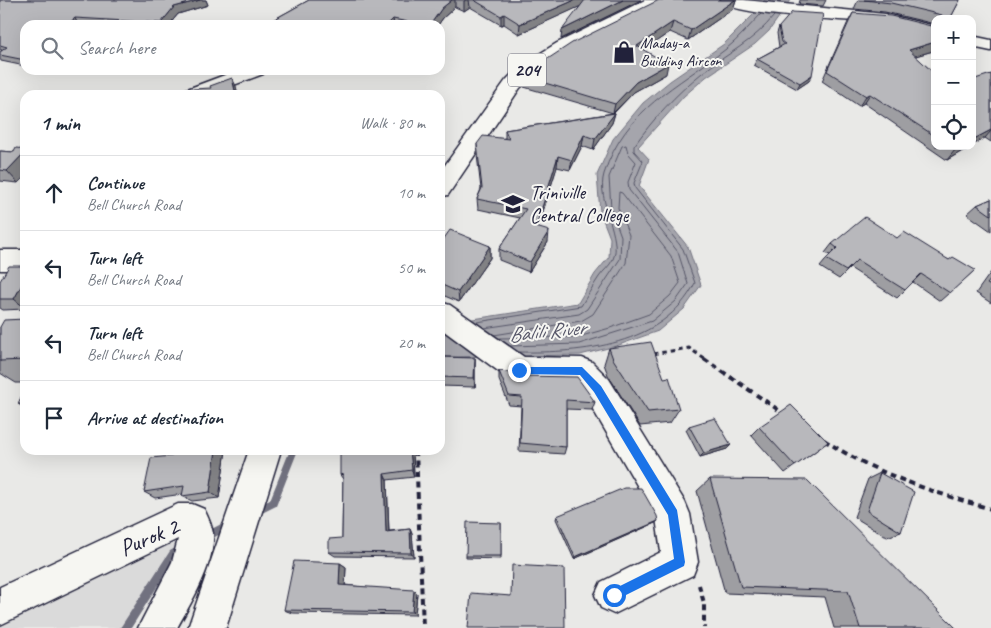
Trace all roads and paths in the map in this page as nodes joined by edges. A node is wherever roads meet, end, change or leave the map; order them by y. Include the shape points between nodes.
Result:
1 (658, 0) edge
2 (728, 0) edge
3 (931, 30) edge
4 (976, 42) edge
5 (991, 46) edge
6 (243, 75) edge
7 (202, 90) edge
8 (445, 183) edge
9 (0, 260) edge
10 (20, 260) edge
11 (445, 316) edge
12 (651, 354) edge
13 (788, 416) edge
14 (820, 438) edge
15 (263, 455) edge
16 (416, 455) edge
17 (991, 510) edge
18 (680, 562) junction
19 (614, 595) dead end
20 (0, 606) edge
21 (157, 628) edge
22 (207, 628) edge
23 (423, 628) edge
24 (704, 628) edge

1 - 8 main road, 204 via 563,47 527,70 513,84
2 - 3 main road via 745,6 885,19
4 - 5 main road
6 - 7 main road
9 - 10 main road
11 - 18 main road via 519,370 582,371 673,514
12 - 13 path via 689,348
14 - 17 path via 836,449 916,487
15 - 22 main road
16 - 23 path
18 - 19 main road
18 - 24 path via 697,579 704,603
20 - 21 main road, Purok 2 via 178,521 192,520 196,530 195,547 187,571

